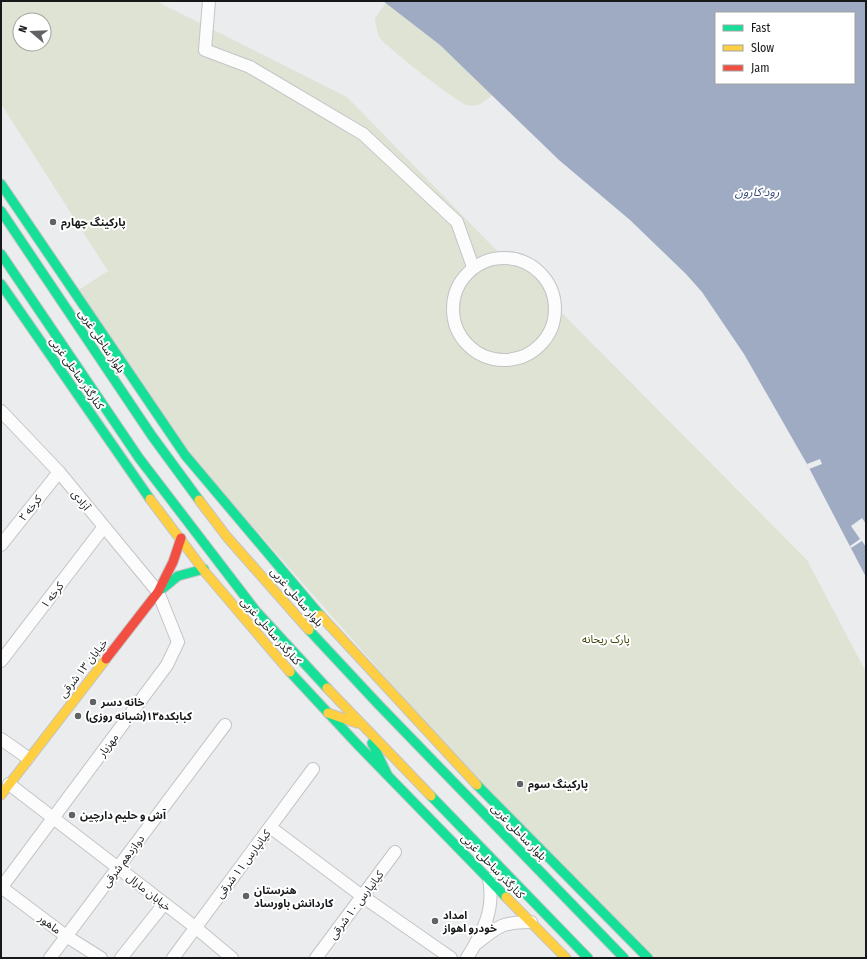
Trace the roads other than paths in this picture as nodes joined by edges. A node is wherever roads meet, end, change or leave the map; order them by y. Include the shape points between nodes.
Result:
1 (209, 1) edge
2 (1, 184) edge
3 (1, 211) edge
4 (9, 224) junction
5 (1, 230) edge
6 (1, 254) edge
7 (473, 268) junction
8 (1, 284) edge
9 (1, 413) edge
10 (119, 454) junction
11 (138, 456) junction
12 (59, 472) junction
13 (137, 478) junction
14 (104, 528) junction
15 (181, 538) junction
16 (1, 545) edge
17 (204, 569) junction
18 (158, 592) junction
19 (1, 662) edge
20 (328, 713) junction
21 (225, 725) dead end
22 (362, 726) junction
23 (1, 738) edge
24 (28, 758) junction
25 (313, 769) dead end
26 (387, 774) junction
27 (9, 784) junction
28 (1, 794) edge
29 (53, 818) junction
30 (270, 827) junction
31 (395, 852) dead end
32 (118, 868) junction
33 (489, 879) junction
34 (1, 887) edge
35 (362, 896) junction
36 (164, 904) junction
37 (531, 922) junction
38 (195, 927) junction
39 (66, 936) junction
40 (475, 946) junction
41 (50, 958) edge
42 (101, 958) edge
43 (121, 958) edge
44 (173, 958) edge
45 (232, 958) edge
46 (316, 958) edge
47 (451, 958) edge
48 (467, 958) edge
49 (566, 958) edge
50 (588, 958) edge
51 (624, 958) edge
52 (648, 958) edge

1 - 7 street via 205,50 250,67 363,134 457,222
2 - 52 street via 190,461 325,621 446,753
3 - 4 street, بلوار ساحلی غربی
4 - 5 street
4 - 51 street, بلوار ساحلی غربی via 152,436 227,537 378,704
6 - 11 street
7 - 7 street via 462,280 454,295 456,329 466,343 478,353 492,359 508,360 523,357 537,349 554,323 556,307 553,291 545,277 533,266 519,259 503,257 487,260
8 - 10 street, کنارگذر ساحلی غربی
9 - 12 street, آزادی
10 - 11 street
10 - 13 street, کنارگذر ساحلی غربی
11 - 13 street
11 - 22 street via 256,611
12 - 14 street, آزادی
12 - 16 street, کرخه ۲
13 - 15 street, کنارگذر ساحلی غربی
14 - 18 street, آزادی
14 - 19 street, کرخه ۱
15 - 17 street, کنارگذر ساحلی غربی
15 - 18 street, خیابان ۱۳ شرقی via 173,562
17 - 18 street, خیابان ۱۳ شرقی via 178,576
17 - 20 street, کنارگذر ساحلی غربی via 236,610
18 - 24 street, خیابان ۱۳ شرقی
18 - 29 street, مهزیار via 178,642 167,665
20 - 22 street
20 - 26 street, کنارگذر ساحلی غربی
21 - 32 street, دوازدهم شرقی
22 - 26 street
22 - 50 street
23 - 24 street
24 - 27 street, خیابان ۱۳ شرقی
25 - 30 street, کیانپارس ۱۱ شرقی
26 - 33 street, کنارگذر ساحلی غربی
27 - 28 street, خیابان ۱۳ شرقی
27 - 29 street, خیابان مارال
29 - 32 street, خیابان مارال
29 - 34 street, مهزیار
30 - 35 street
30 - 38 street, کیانپارس ۱۱ شرقی
31 - 35 street, کیانپارس ۱۰ شرقی
32 - 36 street, خیابان مارال
32 - 39 street, دوازدهم شرقی
33 - 37 street, کنارگذر ساحلی غربی
33 - 40 street via 492,896 489,912
34 - 39 street, ماهور
35 - 46 street, کیانپارس ۱۰ شرقی
35 - 47 street
36 - 38 street, خیابان مارال
36 - 43 street
37 - 40 street via 513,922 496,927
37 - 49 street, کنارگذر ساحلی غربی
38 - 44 street, کیانپارس ۱۱ شرقی
38 - 45 street, خیابان مارال
39 - 41 street, دوازدهم شرقی
39 - 42 street, ماهور
40 - 48 street

